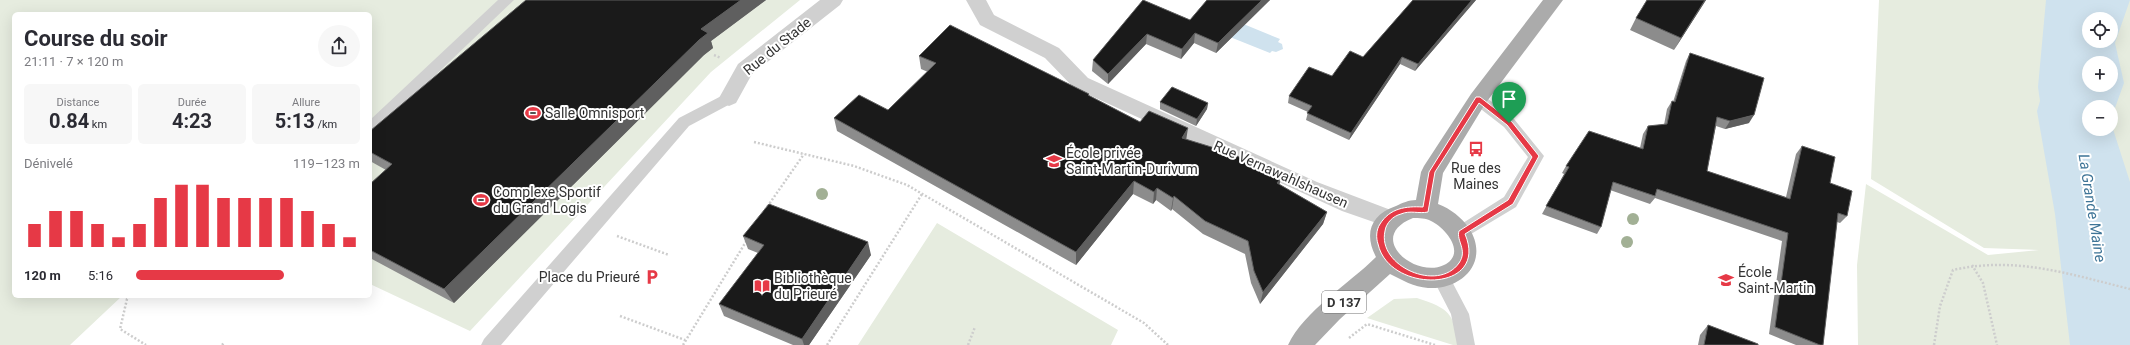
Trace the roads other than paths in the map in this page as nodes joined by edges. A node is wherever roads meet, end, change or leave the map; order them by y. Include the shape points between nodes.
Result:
1 (507, 0) edge
2 (833, 0) edge
3 (976, 0) edge
4 (1553, 0) edge
5 (729, 98) joint
6 (1478, 99) junction
7 (372, 127) edge
8 (1426, 210) junction
9 (1388, 218) junction
10 (1461, 233) junction
11 (1389, 260) junction
12 (1441, 278) junction
13 (490, 345) edge
14 (1300, 345) edge
15 (1466, 345) edge

1 - 7 lane
2 - 5 street, Rue du Stade via 745,69
3 - 9 street, Rue Vernawahlshausen via 988,20 1052,53 1082,83 1309,188
4 - 6 main road
5 - 13 lane via 684,122
6 - 8 main road via 1432,172
6 - 10 lane via 1509,123 1536,156 1510,202
8 - 9 main road via 1399,211
8 - 10 main road via 1446,218
9 - 11 main road via 1382,226 1380,237 1382,249
10 - 12 main road via 1466,244 1466,255 1457,269
11 - 12 main road via 1413,275
11 - 14 main road, D 137 via 1314,327
12 - 15 lane via 1460,314

